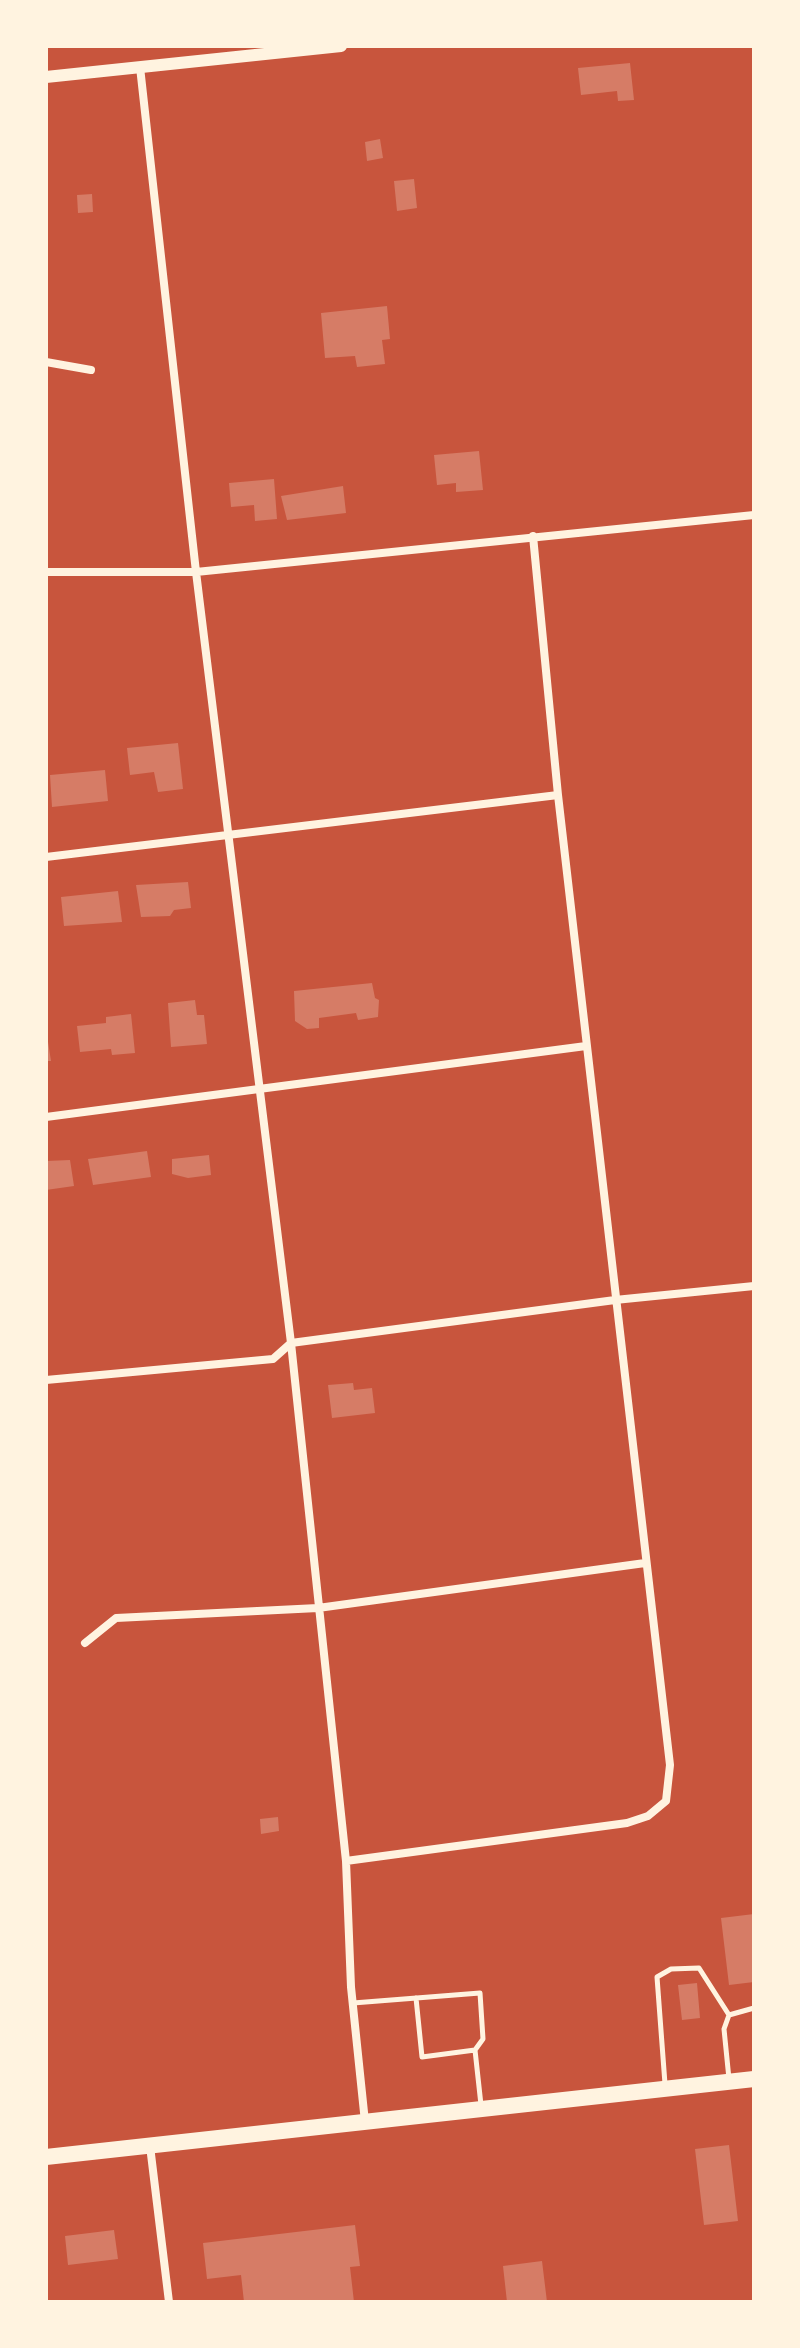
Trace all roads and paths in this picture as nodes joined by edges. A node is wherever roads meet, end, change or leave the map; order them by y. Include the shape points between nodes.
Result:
1 (341, 46) edge
2 (140, 67) junction
3 (46, 77) edge
4 (46, 362) edge
5 (91, 370) dead end
6 (754, 515) edge
7 (533, 536) junction
8 (46, 572) edge
9 (196, 572) junction
10 (558, 795) junction
11 (230, 837) junction
12 (46, 857) edge
13 (586, 1046) junction
14 (259, 1089) junction
15 (46, 1117) edge
16 (754, 1286) edge
17 (615, 1300) junction
18 (291, 1343) junction
19 (46, 1380) edge
20 (645, 1563) junction
21 (318, 1608) junction
22 (85, 1643) dead end
23 (346, 1861) junction
24 (416, 1998) junction
25 (353, 2003) junction
26 (754, 2008) edge
27 (729, 2015) junction
28 (475, 2050) junction
29 (754, 2079) edge
30 (729, 2082) junction
31 (666, 2089) junction
32 (482, 2110) junction
33 (365, 2123) junction
34 (150, 2146) junction
35 (51, 2157) edge
36 (169, 2302) edge

1 - 2 street
2 - 3 street
2 - 9 street
4 - 5 street
6 - 7 street
7 - 9 street
7 - 10 street
8 - 9 street
9 - 11 street
10 - 11 street
10 - 13 street
11 - 12 street
11 - 14 street
13 - 14 street
13 - 17 street
14 - 15 street
14 - 18 street
16 - 17 street
17 - 18 street
17 - 20 street
18 - 19 street via 273,1359
18 - 21 street
20 - 21 street
20 - 23 street via 670,1765 666,1801 648,1816 627,1823
21 - 22 street via 116,1618
21 - 23 street
23 - 25 street
24 - 25 lane
24 - 28 lane via 422,2057
24 - 28 lane via 480,1993 483,2039
25 - 33 street
26 - 27 lane
27 - 30 lane via 724,2029
27 - 31 lane via 699,1968 671,1969 657,1977
28 - 32 lane
29 - 30 main road
30 - 31 main road
31 - 32 main road
32 - 33 main road
33 - 34 main road
34 - 35 main road
34 - 36 street

